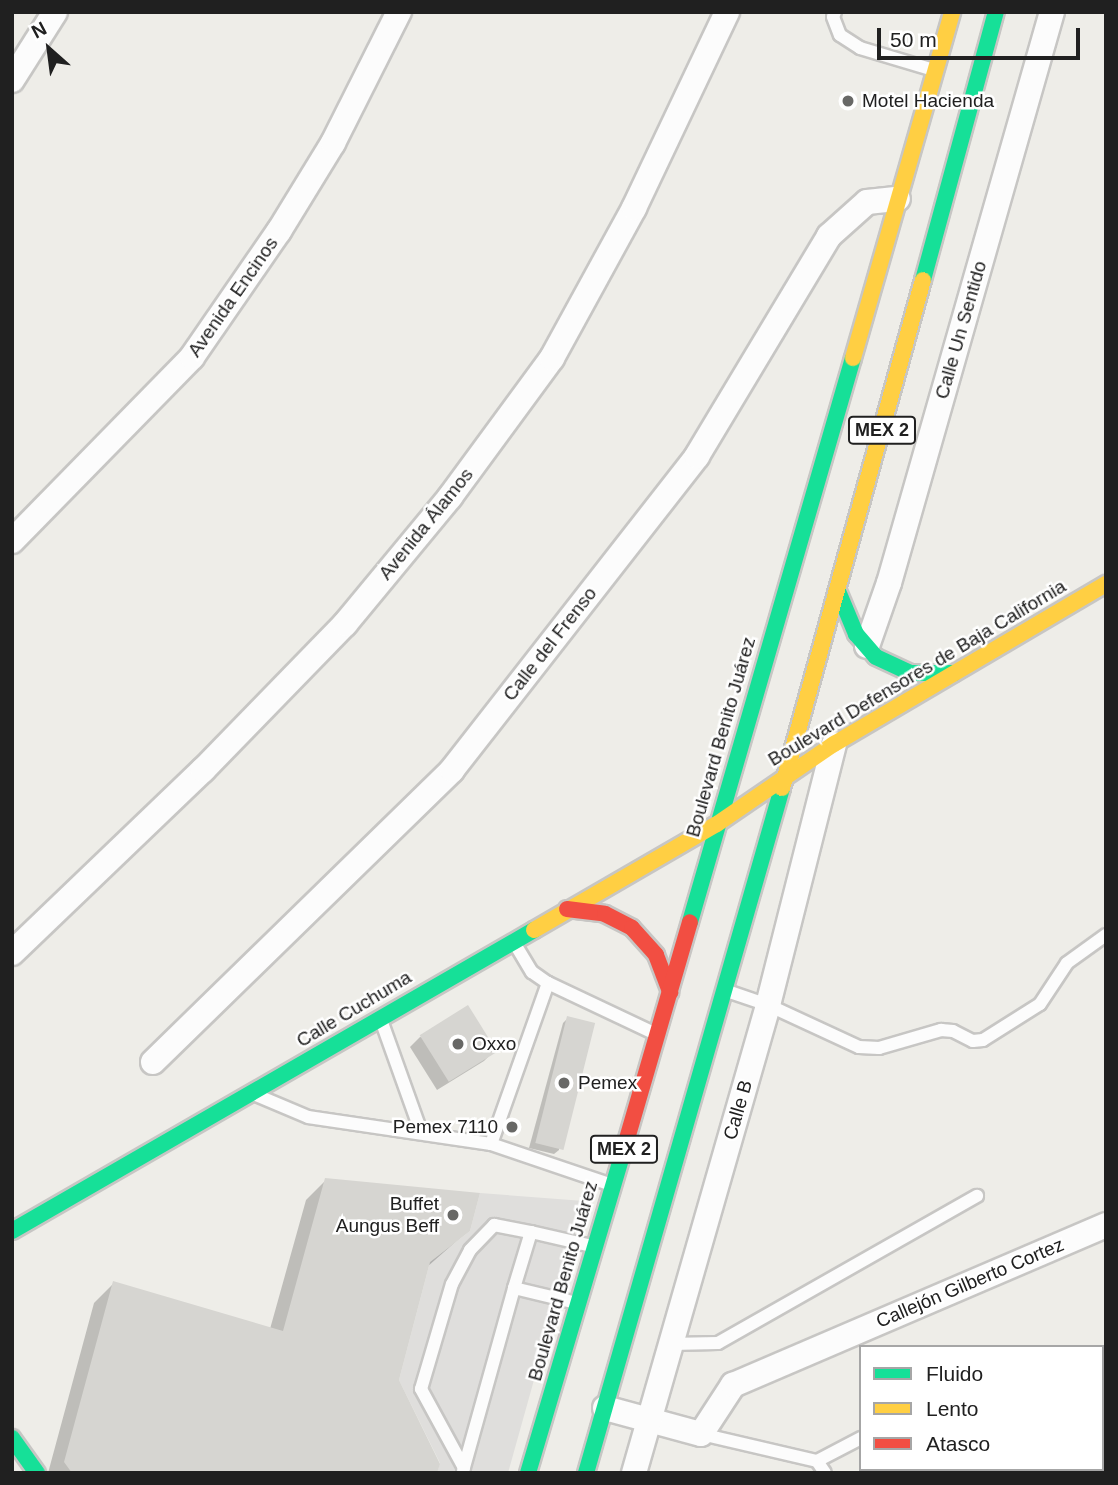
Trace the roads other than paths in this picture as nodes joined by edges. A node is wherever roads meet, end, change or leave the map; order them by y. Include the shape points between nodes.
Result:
1 (55, 12) edge
2 (399, 12) edge
3 (727, 12) edge
4 (835, 12) edge
5 (952, 12) edge
6 (996, 12) edge
7 (1052, 12) edge
8 (935, 71) junction
9 (12, 80) edge
10 (898, 199) junction
11 (12, 541) edge
12 (788, 580) junction
13 (1106, 584) edge
14 (838, 591) junction
15 (797, 617) dead end
16 (867, 646) junction
17 (954, 673) junction
18 (834, 744) junction
19 (773, 754) dead end
20 (786, 772) junction
21 (717, 824) junction
22 (567, 909) junction
23 (1106, 935) edge
24 (513, 941) junction
25 (12, 953) edge
26 (548, 983) junction
27 (722, 989) junction
28 (670, 992) junction
29 (768, 1005) junction
30 (380, 1017) junction
31 (658, 1035) junction
32 (153, 1062) dead end
33 (254, 1094) junction
34 (421, 1132) junction
35 (491, 1144) junction
36 (613, 1186) junction
37 (977, 1196) dead end
38 (1106, 1225) edge
39 (12, 1231) edge
40 (531, 1232) junction
41 (594, 1247) junction
42 (514, 1288) junction
43 (578, 1303) junction
44 (670, 1344) junction
45 (605, 1408) junction
46 (649, 1420) junction
47 (701, 1434) junction
48 (12, 1438) edge
49 (859, 1439) edge
50 (817, 1461) junction
51 (463, 1470) edge
52 (37, 1473) edge
53 (528, 1473) edge
54 (586, 1473) edge
55 (634, 1473) edge
56 (825, 1473) edge

1 - 9 street
2 - 11 street, Avenida Encinos via 333,143 192,357
3 - 25 street, Avenida Álamos via 634,208 552,358 450,497 345,624 203,770
4 - 8 lane via 840,36 860,48
5 - 8 main road, Boulevard Benito Juárez / MEX 2
6 - 14 main road, MEX 2
7 - 16 street, Calle Un Sentido
8 - 10 main road, Boulevard Benito Juárez / MEX 2
10 - 12 main road, Boulevard Benito Juárez / MEX 2
10 - 32 street, Calle del Frenso via 867,202 829,236 697,456 452,770
12 - 15 main road
12 - 21 main road, Boulevard Benito Juárez / MEX 2
13 - 17 main road, Boulevard Defensores de Baja California
14 - 16 main road via 856,634
14 - 20 main road, MEX 2
16 - 17 main road via 876,657 911,673
17 - 18 main road, Boulevard Defensores de Baja California
18 - 20 main road, Boulevard Defensores de Baja California
18 - 29 street, Calle B
19 - 20 main road
20 - 21 main road, Boulevard Defensores de Baja California
20 - 27 main road, MEX 2
21 - 22 main road, Calle Cuchuma
21 - 28 main road, Boulevard Benito Juárez / MEX 2
22 - 24 main road, Calle Cuchuma
22 - 28 main road via 605,914 632,928 656,955
23 - 29 lane via 1067,963 1040,1004 983,1040 941,1030 879,1048 859,1046
24 - 26 lane via 532,972
24 - 30 main road, Calle Cuchuma
26 - 31 lane
26 - 35 lane
27 - 29 lane
27 - 45 main road, MEX 2
28 - 31 main road, Boulevard Benito Juárez / MEX 2
29 - 44 street, Calle B
30 - 33 main road, Calle Cuchuma
30 - 34 lane
31 - 36 main road, Boulevard Benito Juárez / MEX 2
33 - 34 lane via 308,1117
33 - 39 main road, Calle Cuchuma
34 - 35 lane
35 - 36 lane
36 - 41 main road, Boulevard Benito Juárez / MEX 2
37 - 44 lane via 718,1343
38 - 47 street, Callejón Gilberto Cortez via 733,1385
40 - 41 lane
40 - 42 lane
40 - 51 lane via 494,1225 470,1250 452,1284 421,1389
41 - 43 main road, Boulevard Benito Juárez / MEX 2
42 - 43 lane
42 - 51 lane
43 - 53 main road, Boulevard Benito Juárez / MEX 2
44 - 46 street, Calle B
45 - 46 street
45 - 54 main road, MEX 2
46 - 47 street
46 - 55 street, Calle B
47 - 50 lane
48 - 52 main road
49 - 50 lane
50 - 56 lane

